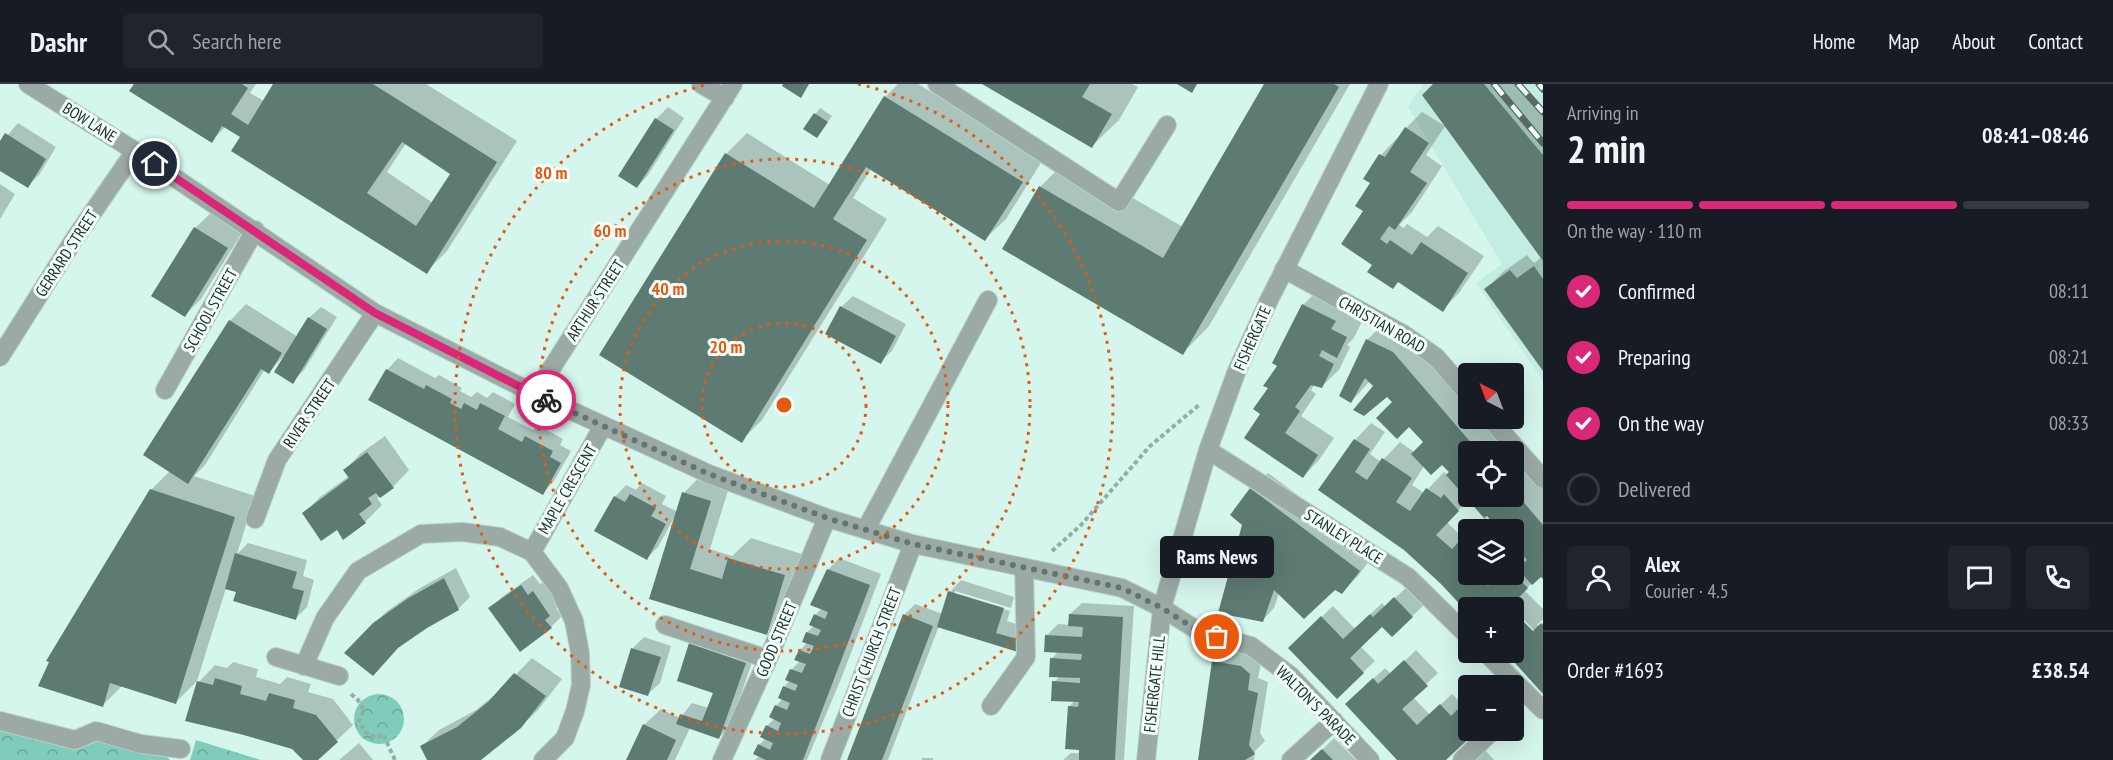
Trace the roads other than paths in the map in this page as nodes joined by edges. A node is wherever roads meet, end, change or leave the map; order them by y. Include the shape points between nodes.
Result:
1 (28, 84) edge
2 (701, 84) edge
3 (937, 84) edge
4 (1372, 86) edge
5 (729, 91) edge
6 (1167, 125) dead end
7 (135, 151) junction
8 (255, 231) junction
9 (1284, 269) junction
10 (988, 300) dead end
11 (375, 313) junction
12 (0, 357) edge
13 (1458, 382) edge
14 (165, 390) dead end
15 (535, 394) junction
16 (603, 426) junction
17 (1500, 429) edge
18 (1208, 450) junction
19 (1543, 479) edge
20 (827, 518) junction
21 (255, 519) dead end
22 (866, 529) junction
23 (913, 544) junction
24 (532, 552) junction
25 (1028, 569) junction
26 (1162, 608) junction
27 (665, 625) dead end
28 (1458, 626) edge
29 (276, 657) dead end
30 (768, 659) junction
31 (1496, 663) edge
32 (304, 666) junction
33 (339, 676) road end
34 (991, 706) dead end
35 (1543, 710) edge
36 (1334, 721) junction
37 (0, 722) edge
38 (1482, 741) edge
39 (181, 749) dead end
40 (543, 760) edge
41 (722, 760) edge
42 (830, 760) edge
43 (1146, 760) edge
44 (1291, 760) edge
45 (1370, 760) edge
46 (1462, 760) edge

1 - 7 street, BOW LANE
2 - 5 street
3 - 6 street via 1119,202
4 - 9 street, FISHERGATE
5 - 15 street, ARTHUR STREET
7 - 8 street, BOW LANE
7 - 12 street, GERRARD STREET via 75,237
8 - 11 street, BOW LANE
8 - 14 street, SCHOOL STREET
9 - 13 street, CHRISTIAN ROAD via 1411,340 1436,357
9 - 18 street, FISHERGATE via 1236,373
10 - 22 street
11 - 15 street, BOW LANE
11 - 21 street, RIVER STREET via 277,460
15 - 16 street, BOW LANE
16 - 20 street, BOW LANE via 709,474
16 - 24 street, MAPLE CRESCENT
17 - 19 street
18 - 26 street, FISHERGATE
18 - 28 street, STANLEY PLACE via 1408,577
20 - 22 street, BOW LANE
20 - 30 street, GOOD STREET
22 - 23 street, BOW LANE
23 - 25 street, BOW LANE
23 - 42 street, CHRIST CHURCH STREET
24 - 32 street, MAPLE CRESCENT via 500,537 462,532 421,534 358,571 324,618
24 - 40 street, MAPLE CRESCENT via 559,588 574,621 580,653 581,685 575,711 565,738
25 - 26 street, BOW LANE via 1122,588
25 - 34 street via 1026,657
26 - 36 street, WALTON'S PARADE via 1200,632 1251,646 1292,676
26 - 43 street, FISHERGATE HILL
27 - 30 street
29 - 32 street
30 - 41 street, GOOD STREET
31 - 35 street
32 - 33 street
36 - 44 street
36 - 45 street, WALTON'S PARADE
37 - 39 street via 75,740 96,731 141,744
38 - 46 street

